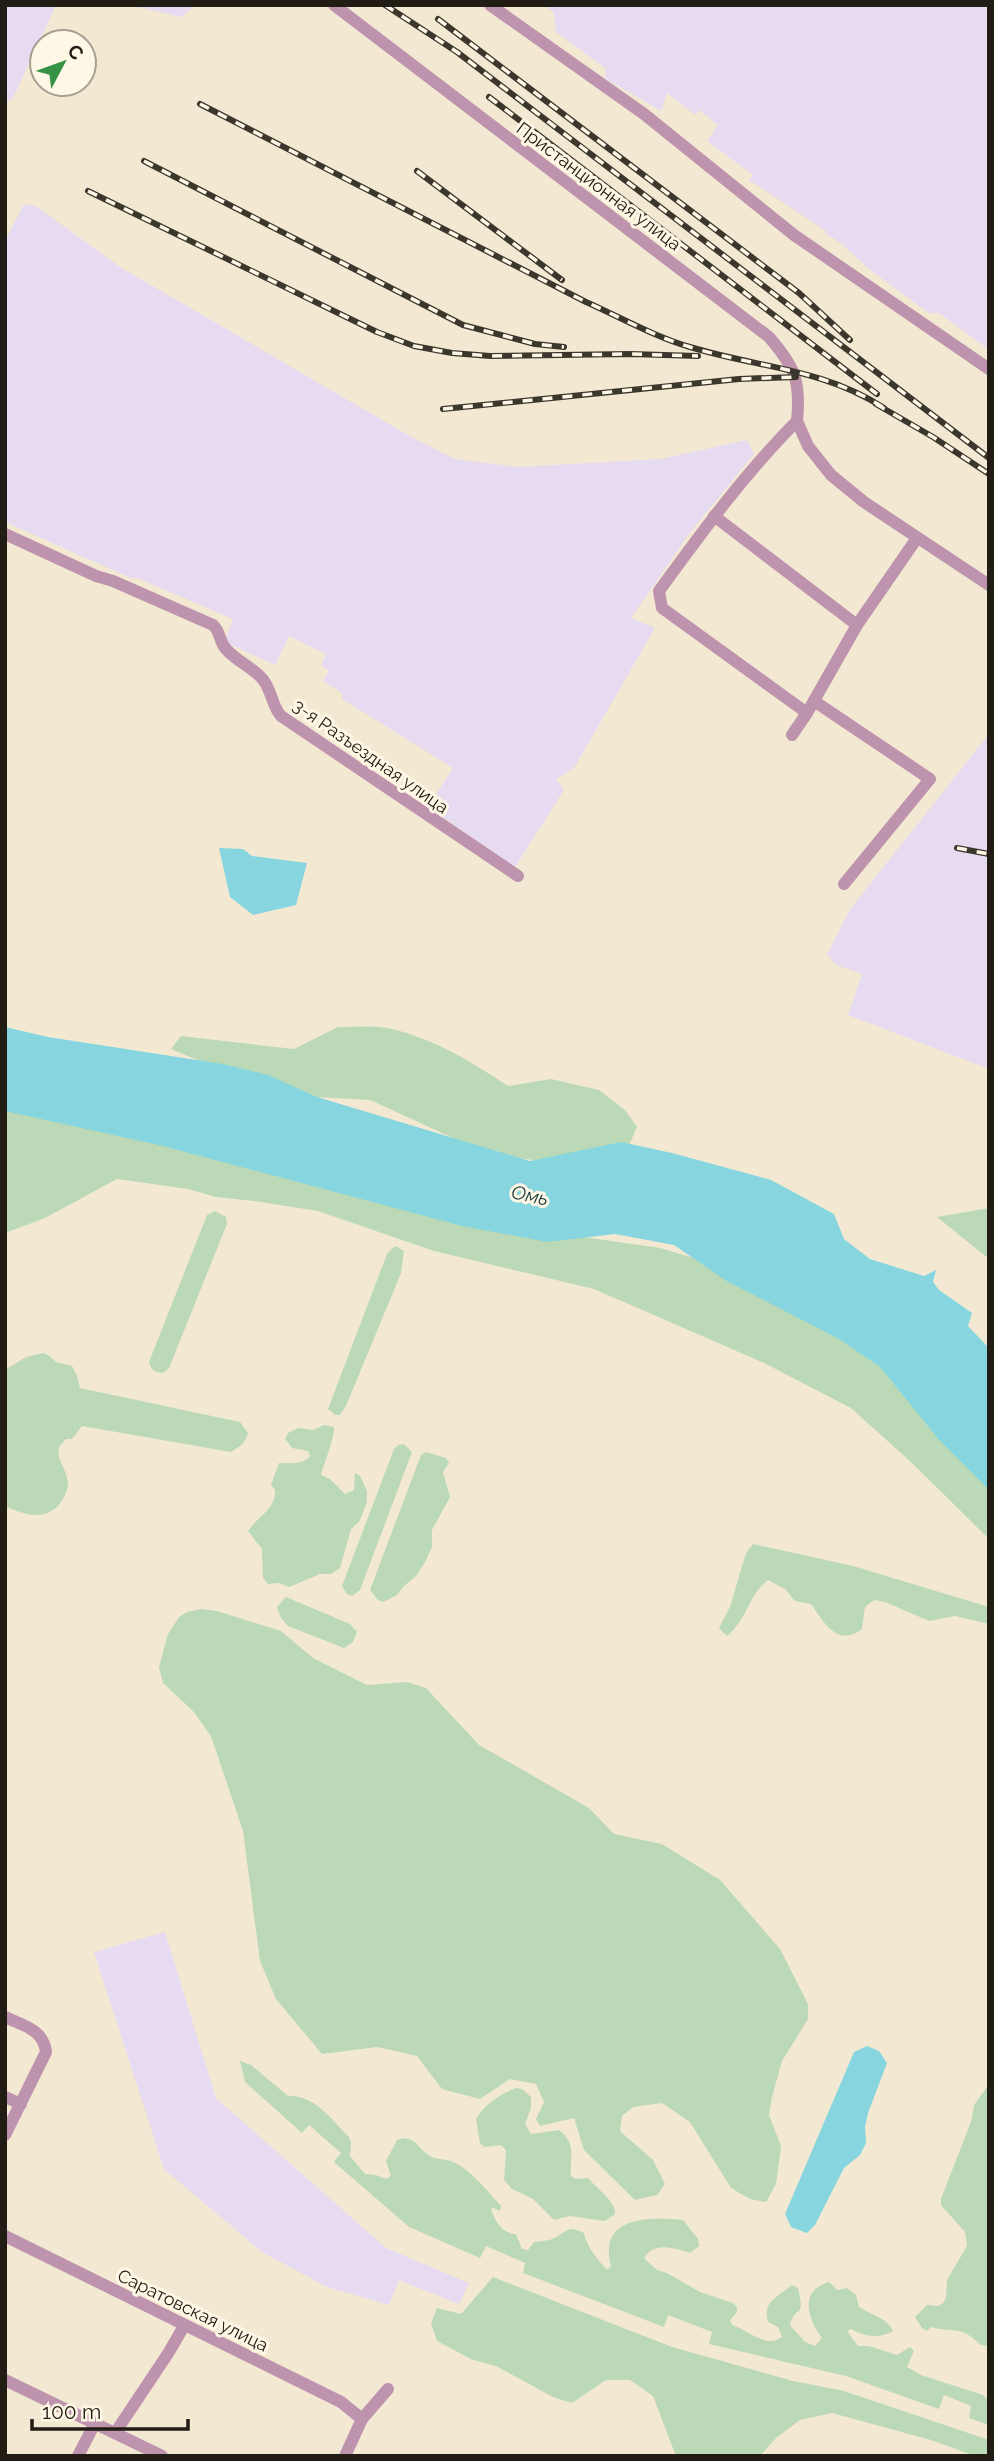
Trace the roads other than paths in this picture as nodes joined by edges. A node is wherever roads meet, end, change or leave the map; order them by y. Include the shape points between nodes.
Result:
1 (334, 5) edge
2 (490, 5) edge
3 (989, 369) edge
4 (797, 421) junction
5 (714, 516) junction
6 (5, 534) edge
7 (917, 538) junction
8 (989, 585) edge
9 (857, 625) junction
10 (810, 707) junction
11 (792, 734) dead end
12 (518, 876) dead end
13 (844, 884) dead end
14 (5, 2017) edge
15 (5, 2096) edge
16 (21, 2104) junction
17 (5, 2135) edge
18 (5, 2236) edge
19 (184, 2326) junction
20 (5, 2380) edge
21 (388, 2389) dead end
22 (362, 2419) junction
23 (95, 2423) junction
24 (115, 2433) junction
25 (78, 2456) edge
26 (162, 2456) edge
27 (345, 2456) edge

1 - 4 street, Пристанционная улица via 768,337 794,370
2 - 3 street via 645,114 794,235
4 - 5 street
4 - 7 street via 808,446 831,475
5 - 9 street
5 - 10 street via 659,590 662,608
6 - 12 street, 3-я Разъездная улица via 213,625 226,649 262,678 281,716
7 - 8 street
7 - 9 street
9 - 10 street
10 - 11 street
10 - 13 street via 930,779
14 - 16 street via 33,2030 45,2042 46,2052
15 - 16 street
16 - 17 street
18 - 19 street, Саратовская улица
19 - 22 street, Саратовская улица via 341,2402
19 - 24 street
20 - 23 street
21 - 22 street
22 - 27 street
23 - 24 street
23 - 25 street
24 - 26 street

